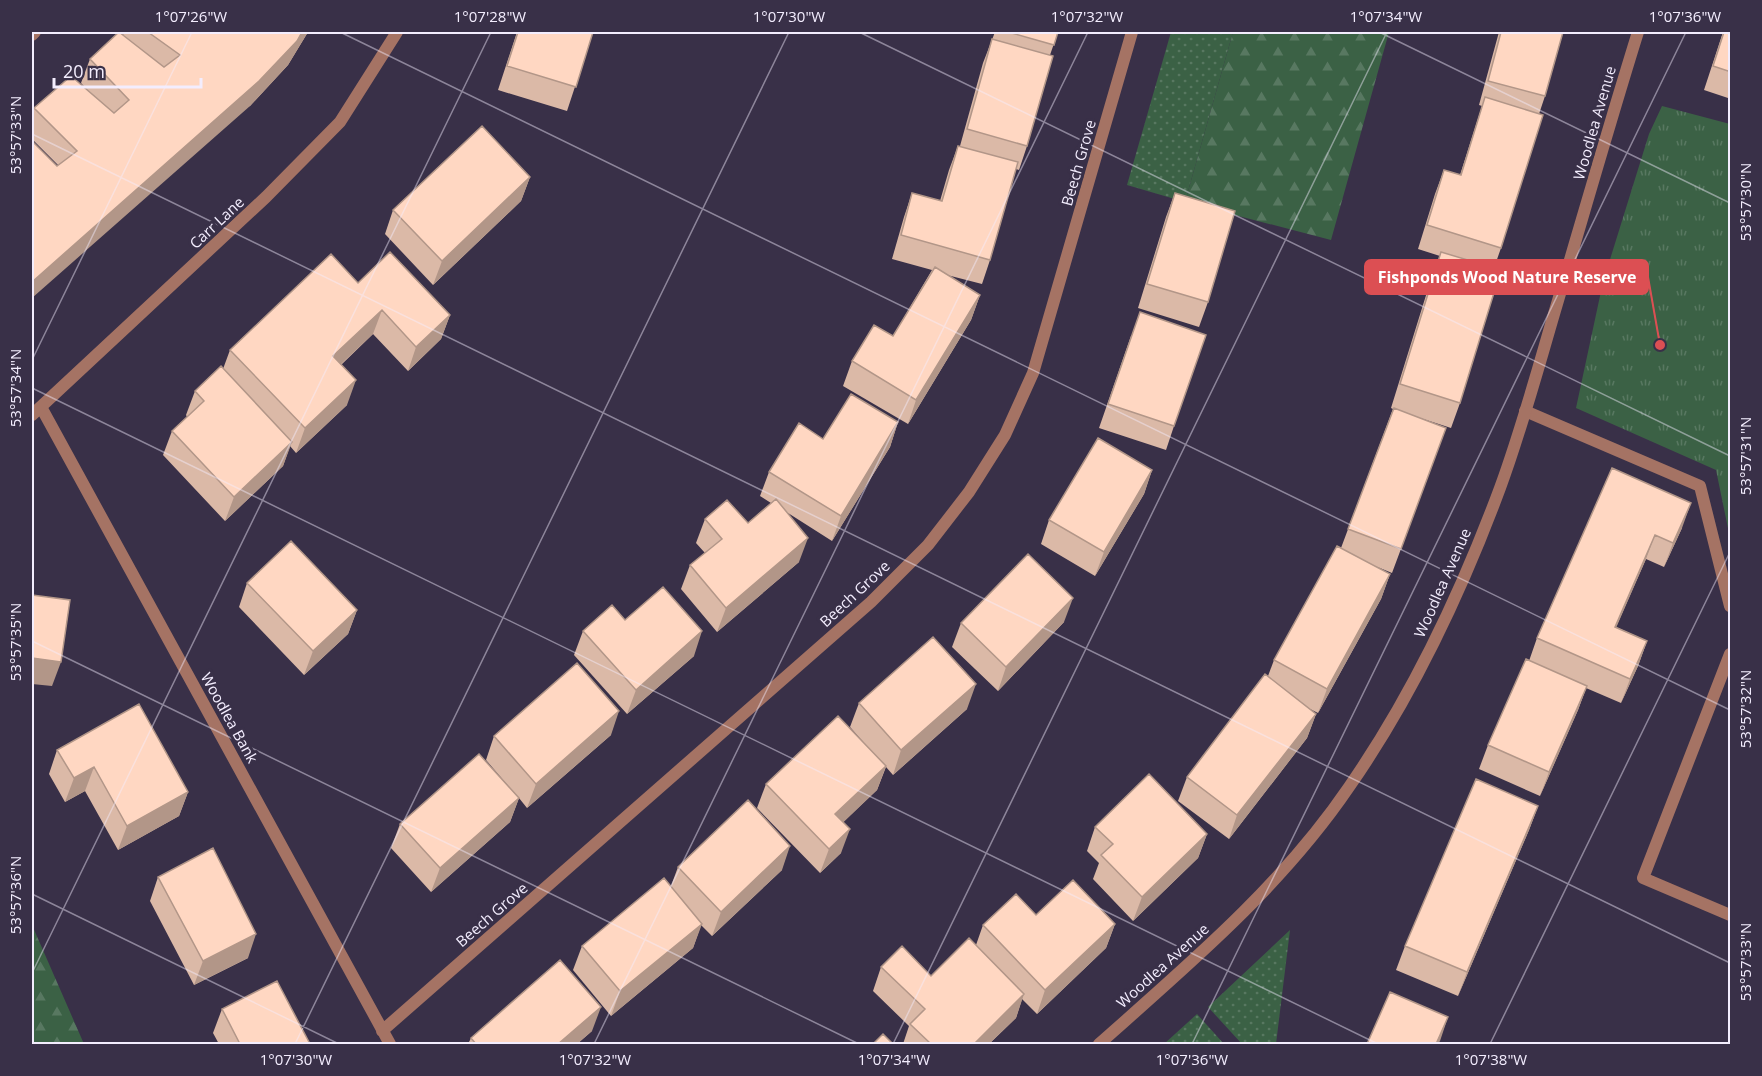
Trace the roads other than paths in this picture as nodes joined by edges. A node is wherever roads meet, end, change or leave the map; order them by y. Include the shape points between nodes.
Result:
1 (35, 32) edge
2 (397, 32) edge
3 (1132, 32) edge
4 (1638, 32) edge
5 (32, 35) edge
6 (36, 411) edge
7 (1525, 411) junction
8 (1731, 606) edge
9 (1731, 654) edge
10 (1731, 915) edge
11 (382, 1031) junction
12 (390, 1044) edge
13 (1099, 1044) edge

1 - 5 street
2 - 6 street, Carr Lane via 340,122 266,197
3 - 11 street, Beech Grove via 1033,373 1005,435 969,492 928,545 871,602
4 - 7 street, Woodlea Avenue
6 - 11 street, Woodlea Bank
7 - 8 street via 1701,486
7 - 13 street, Woodlea Avenue via 1460,587 1421,669 1348,788 1248,909
9 - 10 street via 1643,878
11 - 12 street, Woodlea Bank

